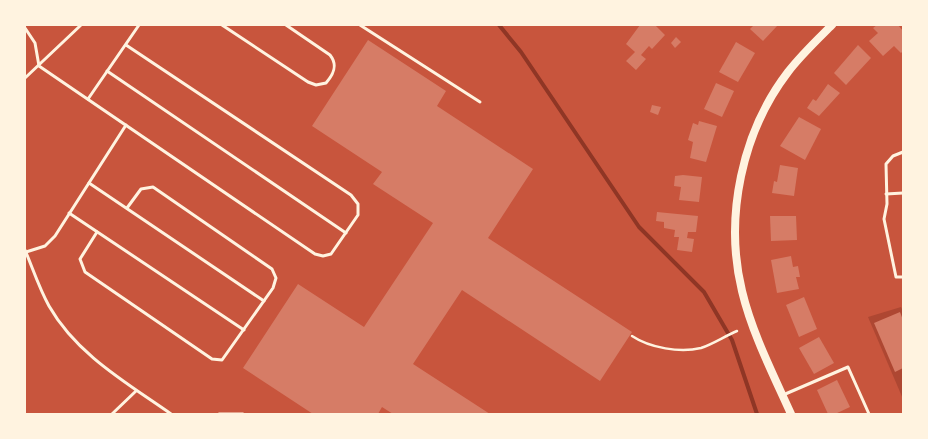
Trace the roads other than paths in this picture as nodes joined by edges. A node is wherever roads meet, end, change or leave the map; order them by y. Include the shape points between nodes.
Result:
1 (81, 25) edge
2 (139, 25) edge
3 (222, 25) edge
4 (286, 25) edge
5 (360, 25) edge
6 (832, 25) edge
7 (25, 28) edge
8 (126, 45) junction
9 (39, 66) junction
10 (107, 71) junction
11 (25, 78) edge
12 (88, 99) junction
13 (480, 102) dead end
14 (126, 124) junction
15 (903, 152) edge
16 (89, 183) junction
17 (903, 193) edge
18 (886, 194) junction
19 (127, 208) junction
20 (69, 213) junction
21 (97, 232) junction
22 (346, 233) junction
23 (26, 251) edge
24 (903, 277) edge
25 (264, 301) junction
26 (244, 330) junction
27 (136, 391) junction
28 (782, 395) junction
29 (168, 413) edge
30 (112, 414) edge
31 (219, 414) edge
32 (243, 414) edge
33 (791, 414) edge
34 (869, 414) edge

1 - 9 lane
2 - 8 lane
3 - 4 lane via 308,82 316,85 326,83 335,69 334,60
5 - 13 lane
6 - 28 street via 802,55 774,93 750,144 737,201 736,246 742,291 750,319
7 - 9 lane via 35,43
8 - 10 lane
8 - 22 lane via 351,196 358,204 358,215
9 - 11 lane
9 - 12 lane
10 - 12 lane
10 - 22 lane
12 - 14 lane
14 - 16 lane
14 - 22 lane via 315,254 331,254
15 - 18 lane via 886,164
16 - 19 lane
16 - 20 lane
17 - 18 lane
18 - 24 lane via 884,219 896,277
19 - 25 lane
19 - 25 lane via 141,189 153,187 272,269 276,278
20 - 21 lane
20 - 23 lane via 45,246
21 - 26 lane
21 - 26 lane via 80,259 85,272 212,359 222,360
23 - 27 lane via 35,278 55,314 81,347
25 - 26 lane
27 - 29 lane
27 - 30 lane
28 - 33 street
28 - 34 lane via 848,367
31 - 32 lane

